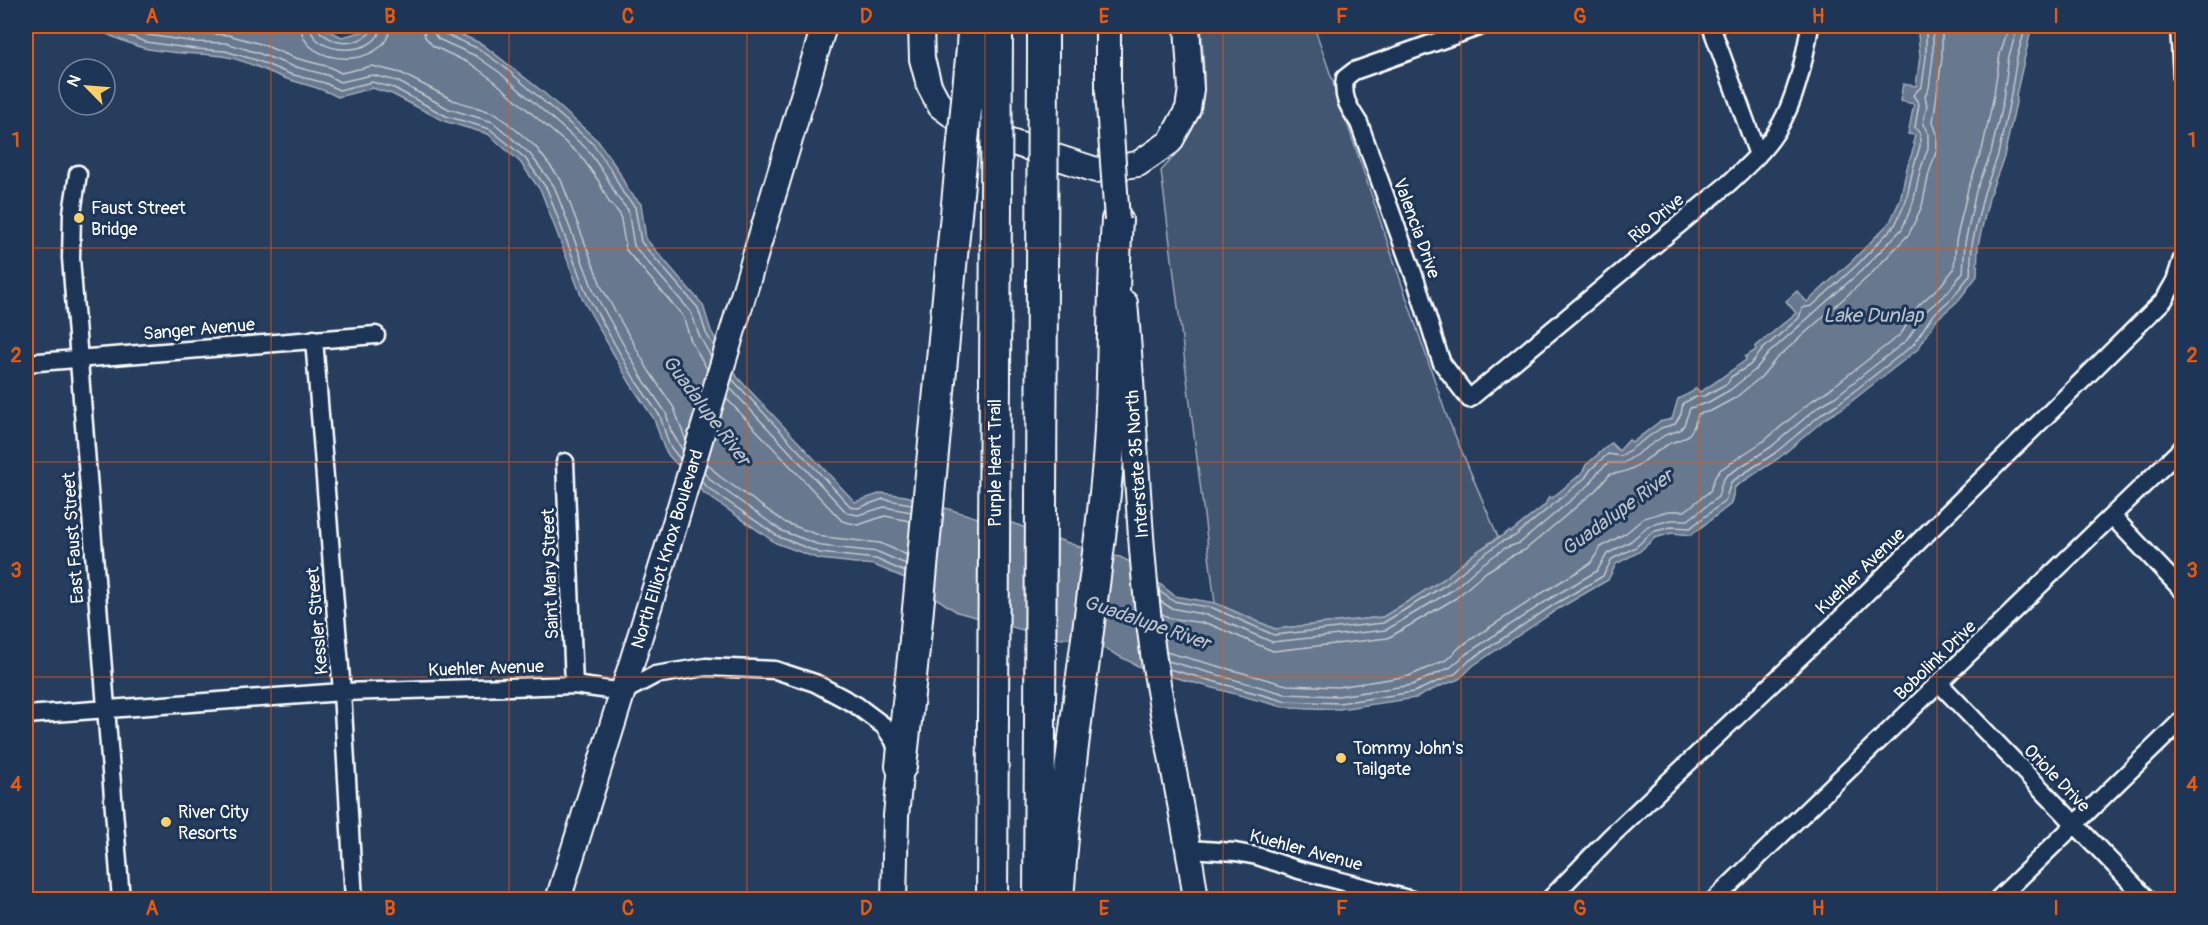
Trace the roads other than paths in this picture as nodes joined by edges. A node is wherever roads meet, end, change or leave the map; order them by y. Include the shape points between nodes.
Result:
1 (824, 26) edge
2 (921, 26) edge
3 (1043, 26) edge
4 (1108, 26) edge
5 (1187, 26) edge
6 (1481, 26) edge
7 (1711, 26) edge
8 (1810, 26) edge
9 (2179, 26) edge
10 (985, 34) edge
11 (2182, 78) edge
12 (1758, 155) junction
13 (78, 174) dead end
14 (1117, 220) junction
15 (2182, 259) edge
16 (376, 335) dead end
17 (314, 339) junction
18 (79, 358) junction
19 (26, 363) edge
20 (1469, 399) joint
21 (2182, 448) edge
22 (565, 462) dead end
23 (2112, 516) junction
24 (2182, 590) edge
25 (1939, 683) junction
26 (574, 685) junction
27 (342, 692) junction
28 (623, 692) junction
29 (106, 709) junction
30 (26, 715) edge
31 (2182, 720) edge
32 (901, 766) junction
33 (2075, 824) junction
34 (1189, 849) junction
35 (568, 868) junction
36 (121, 900) edge
37 (354, 900) edge
38 (549, 900) edge
39 (558, 900) edge
40 (894, 900) edge
41 (992, 900) edge
42 (1039, 900) edge
43 (1055, 900) edge
44 (1196, 900) edge
45 (1412, 900) edge
46 (1548, 900) edge
47 (1714, 900) edge
48 (1997, 900) edge
49 (2148, 900) edge

1 - 28 main road, North Elliot Knox Boulevard
2 - 5 main road via 922,59 940,106 971,129 1096,170 1138,164 1170,142 1188,109 1191,89
3 - 42 highway, bridge
4 - 14 main road, Interstate 35 North, bridge via 1108,91
6 - 20 street, Valencia Drive via 1354,71 1346,78 1343,92 1359,123 1442,363
7 - 12 street
8 - 12 street, Rio Drive via 1785,114
9 - 11 street
10 - 32 highway, bridge
10 - 41 highway, Purple Heart Trail, bridge
12 - 20 street, Rio Drive
13 - 18 street, East Faust Street via 71,258
14 - 34 main road, Interstate 35 North via 1153,652
14 - 43 highway via 1106,491
15 - 46 street, Kuehler Avenue via 2164,300
16 - 17 street, Sanger Avenue
17 - 18 street, Sanger Avenue
17 - 27 street, Kessler Street
18 - 19 street, Sanger Avenue
18 - 29 street, East Faust Street
21 - 23 street, Bobolink Drive
22 - 26 street, Saint Mary Street
23 - 24 street
23 - 25 street, Bobolink Drive
25 - 33 street, Oriole Drive
25 - 47 street, Bobolink Drive
26 - 27 street, Kuehler Avenue
26 - 28 street, Kuehler Avenue
27 - 29 street, Kuehler Avenue
27 - 37 street, Kessler Street
28 - 32 street via 655,675 706,667 775,670 815,684 856,705 884,726 894,741
28 - 35 main road, North Elliot Knox Boulevard
29 - 30 street, Kuehler Avenue
29 - 36 street, East Faust Street
31 - 33 street
32 - 40 main road
33 - 48 street
33 - 49 street, Oriole Drive
34 - 44 main road, Interstate 35 North
34 - 45 street, Kuehler Avenue via 1257,856
35 - 38 main road
35 - 39 main road, North Elliot Knox Boulevard

